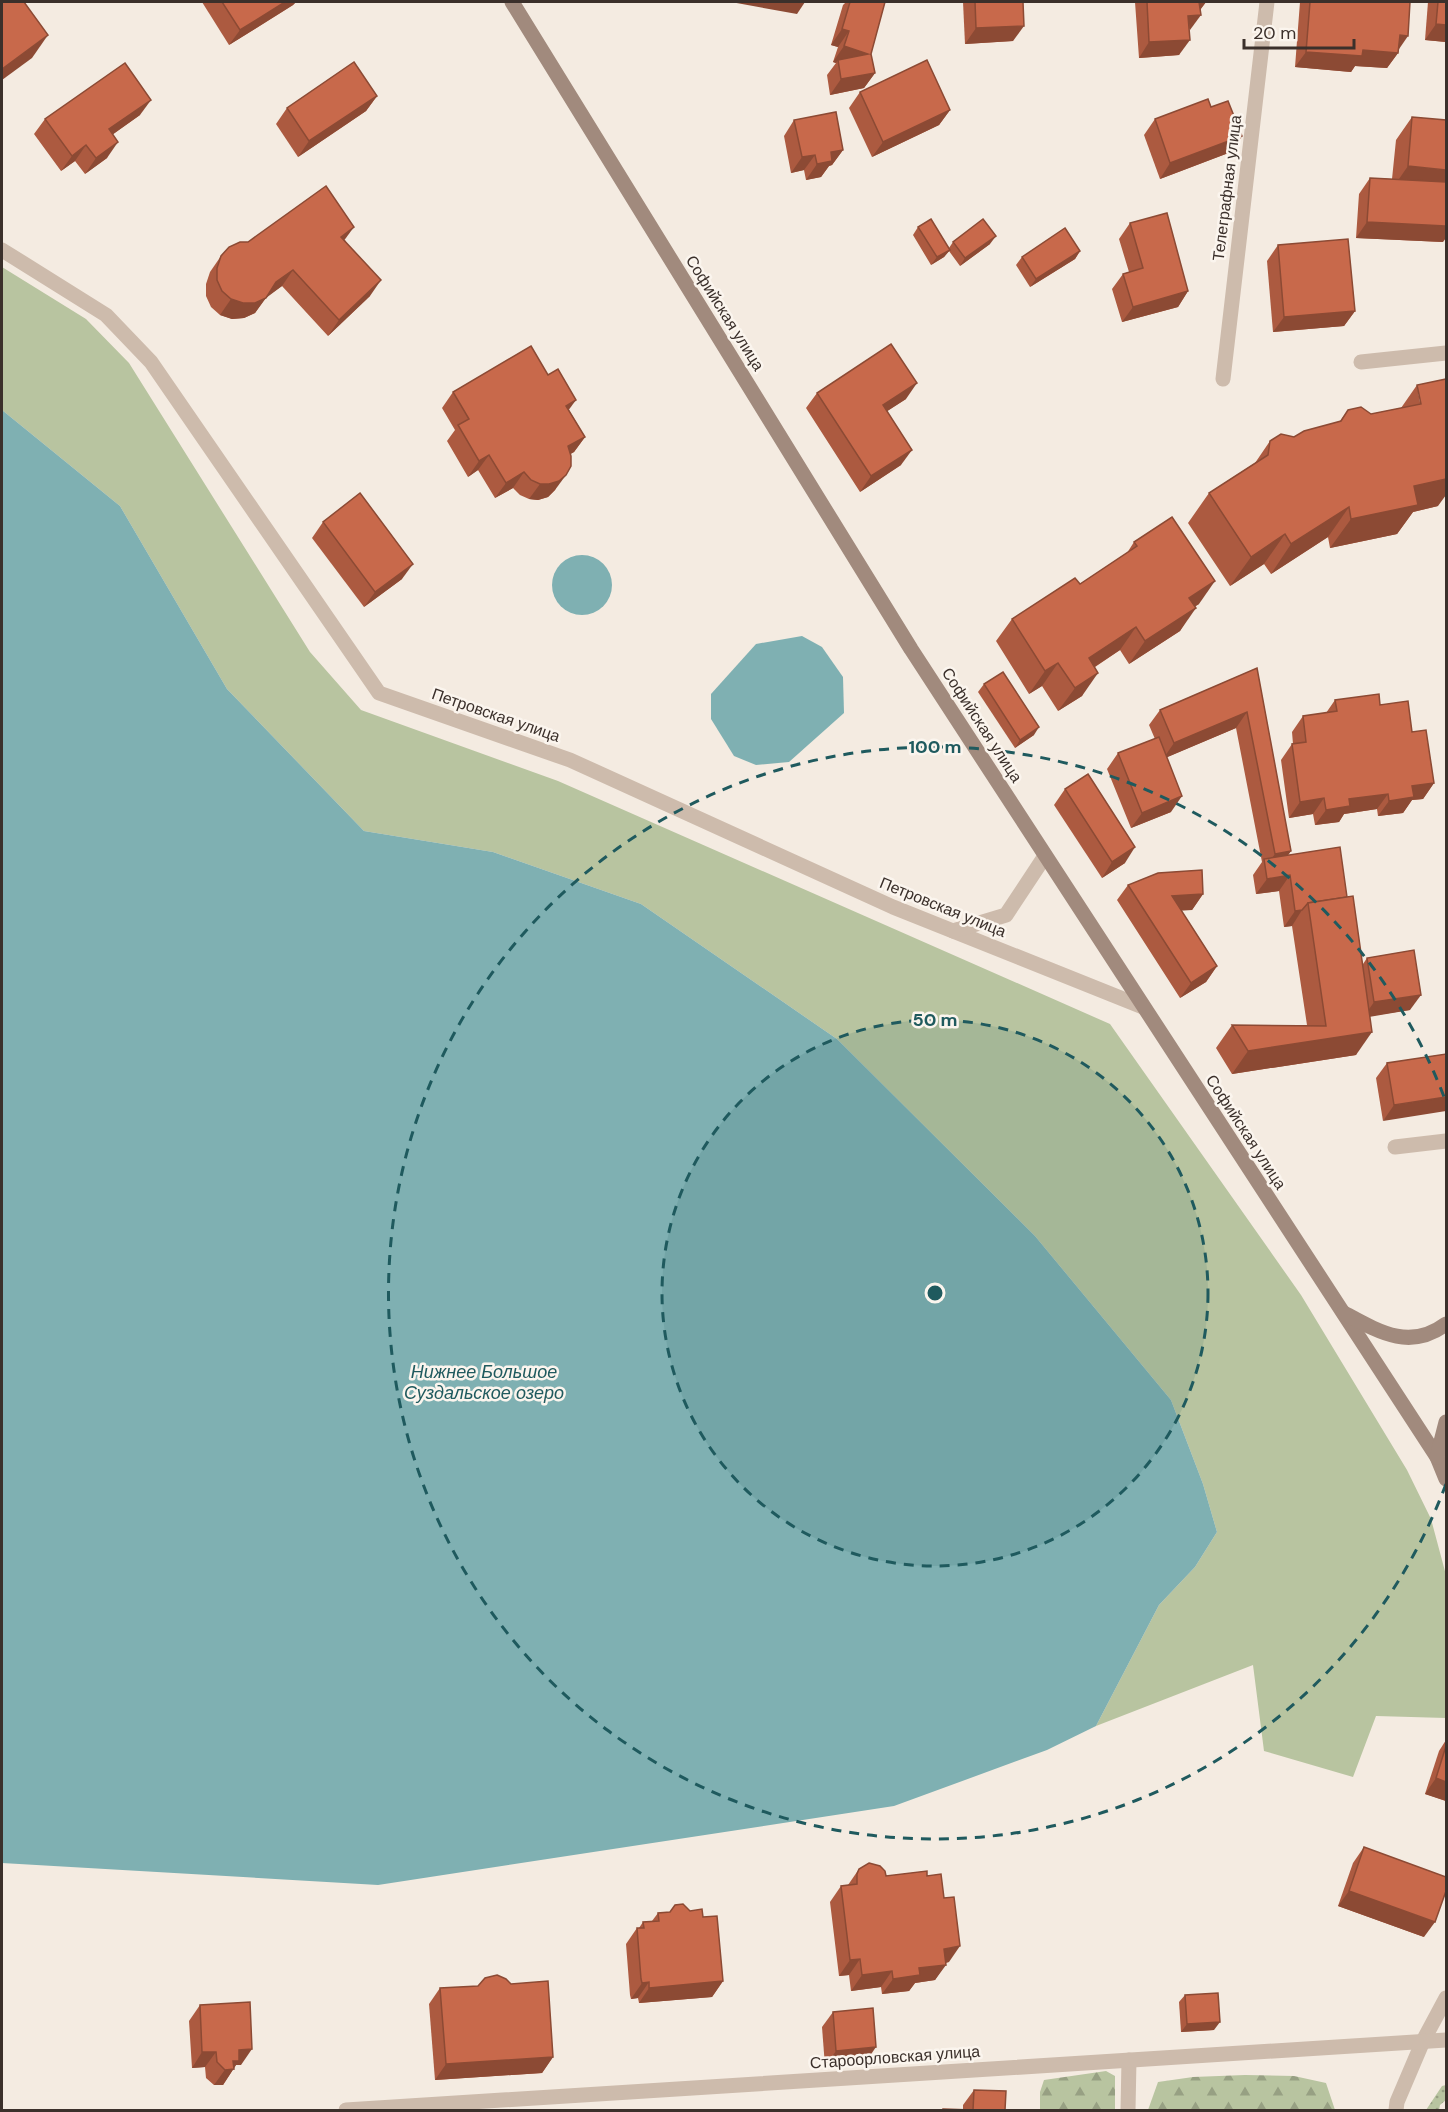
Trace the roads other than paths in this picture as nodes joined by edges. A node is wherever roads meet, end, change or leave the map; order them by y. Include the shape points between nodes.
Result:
1 (512, 2) edge
2 (1267, 2) edge
3 (2, 250) edge
4 (1446, 353) edge
5 (1361, 362) dead end
6 (1223, 379) dead end
7 (1045, 856) junction
8 (953, 931) junction
9 (1143, 1008) junction
10 (1446, 1141) edge
11 (1395, 1147) dead end
12 (1342, 1311) junction
13 (1446, 1324) edge
14 (1446, 1422) edge
15 (1437, 1457) junction
16 (1446, 1479) edge
17 (1446, 1998) edge
18 (1446, 2040) edge
19 (1424, 2042) junction
20 (1129, 2060) junction
21 (1395, 2108) edge
22 (346, 2110) edge
23 (1128, 2110) edge

1 - 7 street, Софийская улица via 911,649
2 - 6 street, Телеграфная улица
3 - 8 street, Петровская улица via 106,315 151,362 379,693 570,760
4 - 5 street
7 - 8 street via 1006,915
7 - 9 street, Софийская улица
8 - 9 street, Петровская улица
9 - 12 street, Софийская улица
10 - 11 street
12 - 13 street via 1375,1330 1404,1339 1434,1334
12 - 15 street, Софийская улица
14 - 15 street
15 - 16 street, Софийская улица
17 - 19 street
18 - 19 street, Староорловская улица
19 - 20 street, Староорловская улица
19 - 21 street
20 - 22 street, Староорловская улица
20 - 23 street

